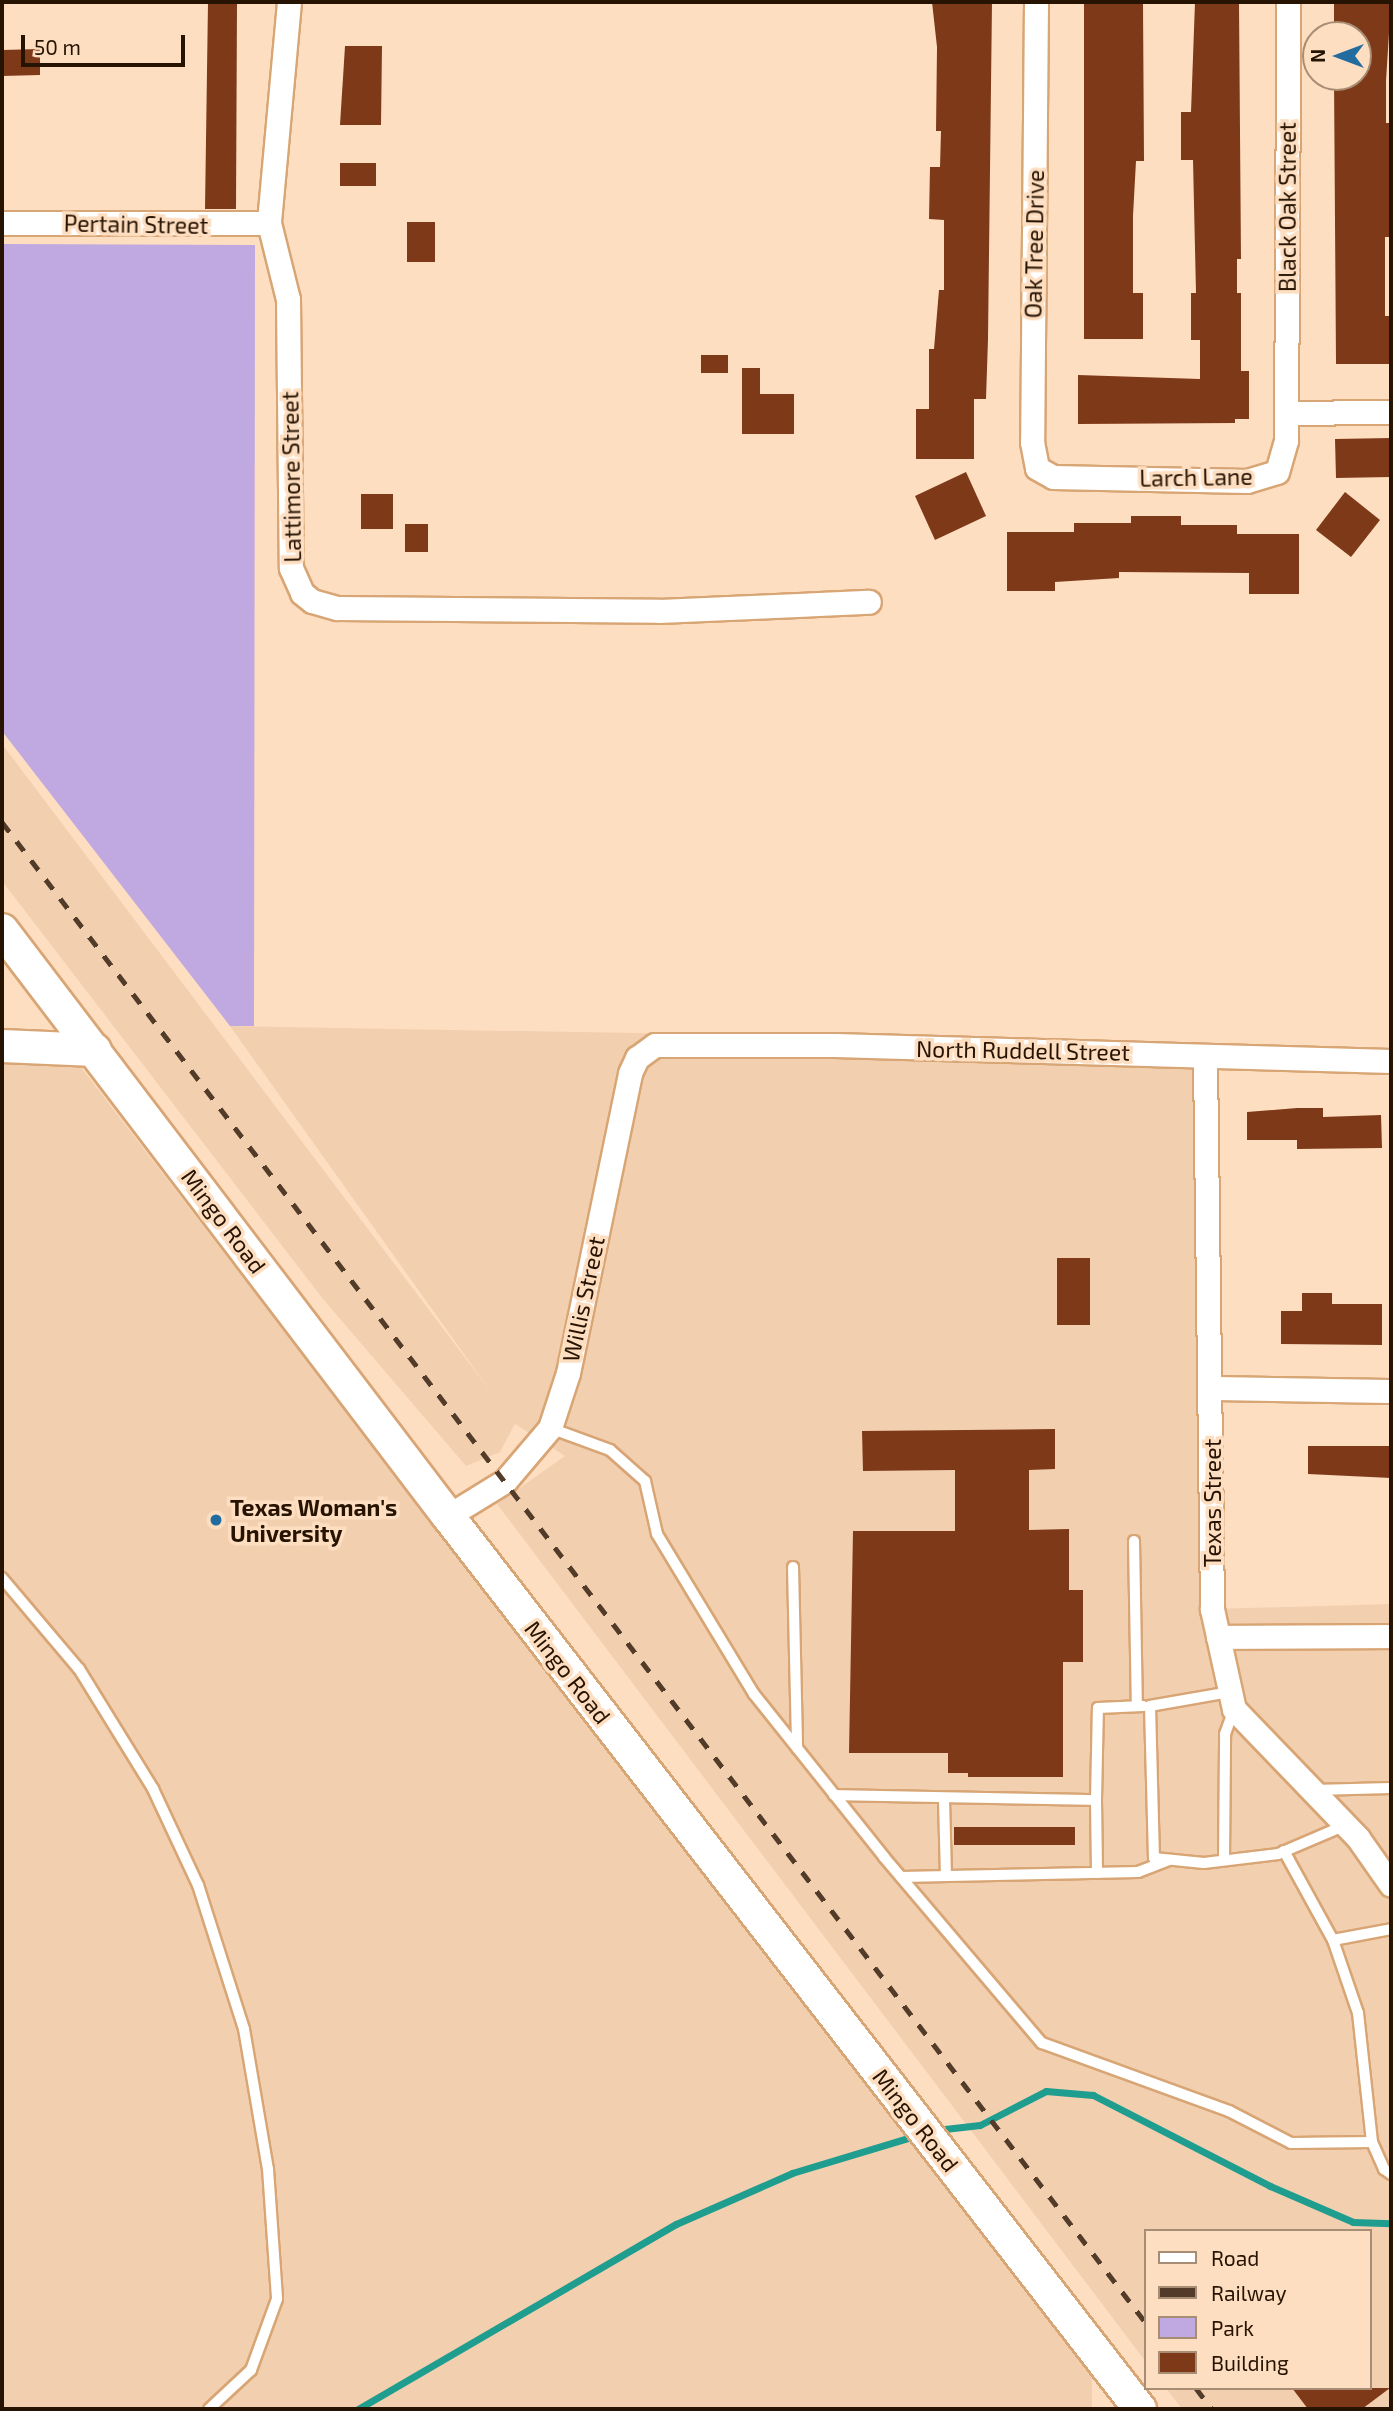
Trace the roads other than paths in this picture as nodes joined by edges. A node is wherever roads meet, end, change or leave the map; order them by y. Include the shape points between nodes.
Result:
1 (289, 2) edge
2 (1037, 2) edge
3 (1288, 2) edge
4 (269, 222) junction
5 (2, 223) edge
6 (1391, 412) edge
7 (1287, 413) junction
8 (1053, 477) joint
9 (869, 602) dead end
10 (2, 930) edge
11 (655, 1045) joint
12 (2, 1046) edge
13 (95, 1050) junction
14 (1205, 1059) junction
15 (1391, 1061) edge
16 (1212, 1388) junction
17 (1391, 1391) edge
18 (550, 1428) junction
19 (448, 1516) junction
20 (1135, 1541) dead end
21 (793, 1567) dead end
22 (2, 1578) edge
23 (1391, 1636) edge
24 (1218, 1637) junction
25 (1232, 1701) junction
26 (1137, 1706) junction
27 (1150, 1706) junction
28 (797, 1748) junction
29 (1391, 1788) edge
30 (1311, 1790) junction
31 (834, 1794) junction
32 (944, 1800) junction
33 (1096, 1800) junction
34 (1346, 1825) junction
35 (1284, 1852) junction
36 (1171, 1859) junction
37 (1224, 1860) junction
38 (1097, 1873) junction
39 (946, 1876) junction
40 (901, 1877) junction
41 (1391, 1885) edge
42 (1391, 1929) edge
43 (1333, 1940) junction
44 (1372, 2142) junction
45 (1391, 2175) edge
46 (1129, 2403) edge
47 (209, 2409) edge

1 - 4 street, Lattimore Street
2 - 8 street, Oak Tree Drive via 1032,442 1037,468
3 - 7 street, Black Oak Street
4 - 5 street, Pertain Street
4 - 9 street, Lattimore Street via 288,299 291,568 302,593 312,601 337,608 659,611
6 - 7 street
7 - 8 street, Larch Lane via 1286,440 1277,472 1247,481
10 - 13 street, Mingo Road
11 - 14 street, North Ruddell Street via 835,1045
11 - 18 street, Willis Street via 637,1058 630,1073 568,1373
12 - 13 street
13 - 19 street, Mingo Road
14 - 15 street, North Ruddell Street
14 - 16 street, Texas Street
16 - 17 street
16 - 24 street, Texas Street via 1212,1609
18 - 19 street, Willis Street via 505,1481
18 - 28 lane via 610,1450 645,1481 657,1534 677,1571 754,1694
19 - 46 street, Mingo Road via 995,2222
20 - 26 lane
21 - 28 lane
22 - 47 lane via 79,1669 148,1779 198,1885 244,2029 268,2169 277,2299 251,2370
23 - 24 street
24 - 25 street, Texas Street
25 - 27 lane
25 - 30 street
25 - 37 lane via 1226,1734
26 - 27 lane
26 - 33 lane via 1098,1708
27 - 36 lane via 1154,1858
28 - 31 lane
29 - 30 lane
30 - 34 street
31 - 32 lane
31 - 40 lane
32 - 33 lane
32 - 39 lane
33 - 38 lane
34 - 35 lane
34 - 41 street
35 - 37 lane
35 - 43 lane
36 - 37 lane
36 - 38 lane via 1138,1872
38 - 39 lane
39 - 40 lane
40 - 44 lane via 1042,2043 1229,2111 1291,2143
42 - 43 lane
43 - 44 lane via 1358,2013
44 - 45 lane

